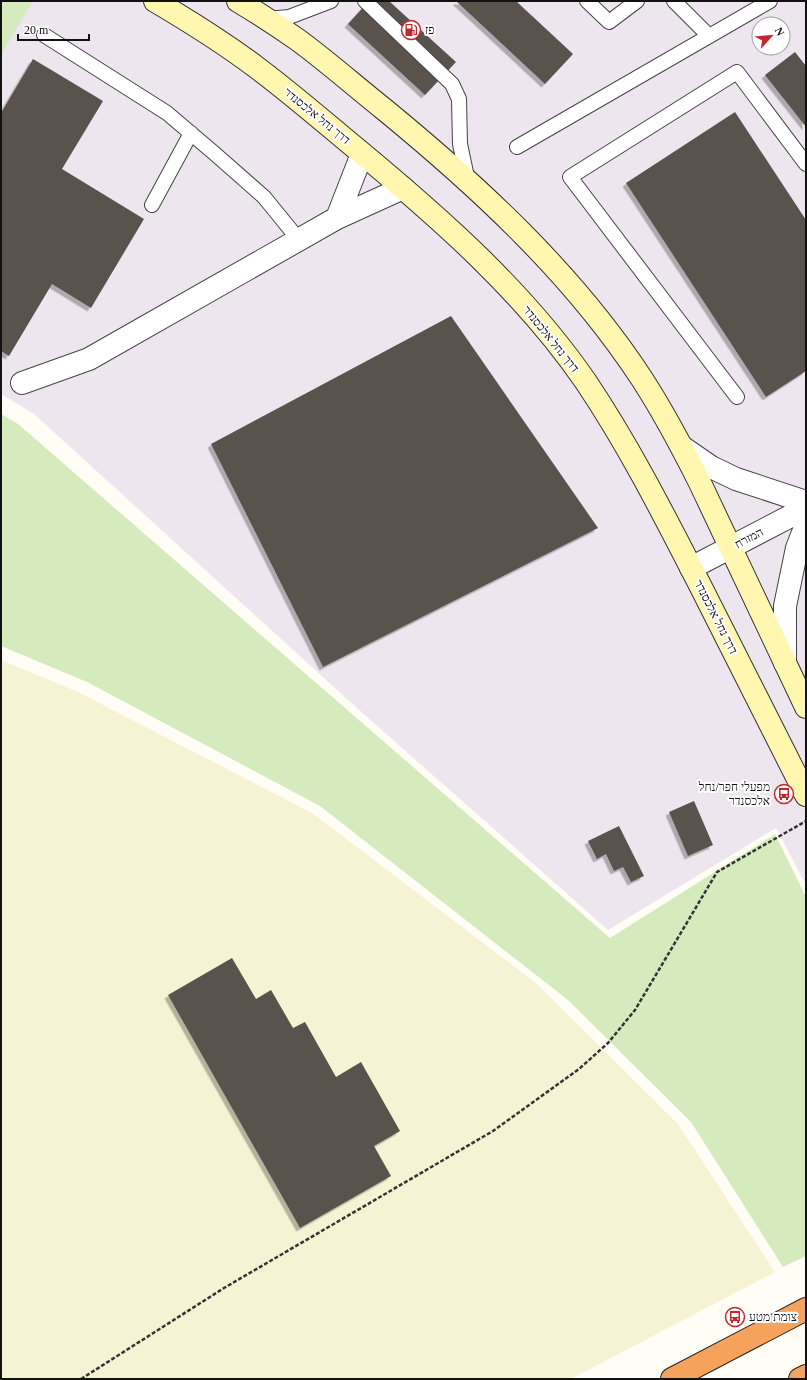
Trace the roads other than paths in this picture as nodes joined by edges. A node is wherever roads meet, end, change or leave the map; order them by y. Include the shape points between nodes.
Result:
1 (154, 1) edge
2 (238, 1) edge
3 (331, 1) edge
4 (365, 1) edge
5 (587, 1) edge
6 (637, 1) edge
7 (674, 1) edge
8 (770, 1) edge
9 (265, 19) junction
10 (44, 35) dead end
11 (709, 36) junction
12 (191, 133) junction
13 (517, 147) dead end
14 (362, 154) junction
15 (806, 164) edge
16 (468, 182) junction
17 (403, 188) junction
18 (152, 206) dead end
19 (337, 218) junction
20 (299, 240) junction
21 (22, 383) dead end
22 (737, 397) dead end
23 (682, 447) junction
24 (806, 502) edge
25 (806, 508) edge
26 (806, 525) edge
27 (731, 548) junction
28 (691, 568) junction
29 (785, 663) junction
30 (806, 707) edge
31 (806, 795) edge
32 (806, 1309) edge
33 (806, 1376) edge
34 (672, 1379) edge
35 (800, 1379) edge

1 - 14 street, דרך נחל אלכסנדר via 256,67
2 - 9 street
3 - 9 lane via 289,17
4 - 16 lane via 452,84 459,100 460,144
5 - 6 lane via 609,22
7 - 11 lane
8 - 11 lane
9 - 16 street via 344,76
10 - 12 lane via 167,113
11 - 13 lane
12 - 18 lane
12 - 20 lane via 264,197
14 - 17 street, דרך נחל אלכסנדר
14 - 19 street
15 - 22 lane via 737,72 570,177
16 - 23 street via 566,280 642,378
17 - 19 street
17 - 28 street, דרך נחל אלכסנדר via 484,262 554,338 619,434 653,493
19 - 20 street
20 - 21 street via 88,359
23 - 24 street via 711,467 736,479
23 - 27 street
25 - 27 street, המזרח
26 - 29 street via 797,548 784,606
27 - 28 street, המזרח
27 - 29 street
28 - 31 street, דרך נחל אלכסנדר
29 - 30 street
32 - 34 highway
33 - 35 highway

